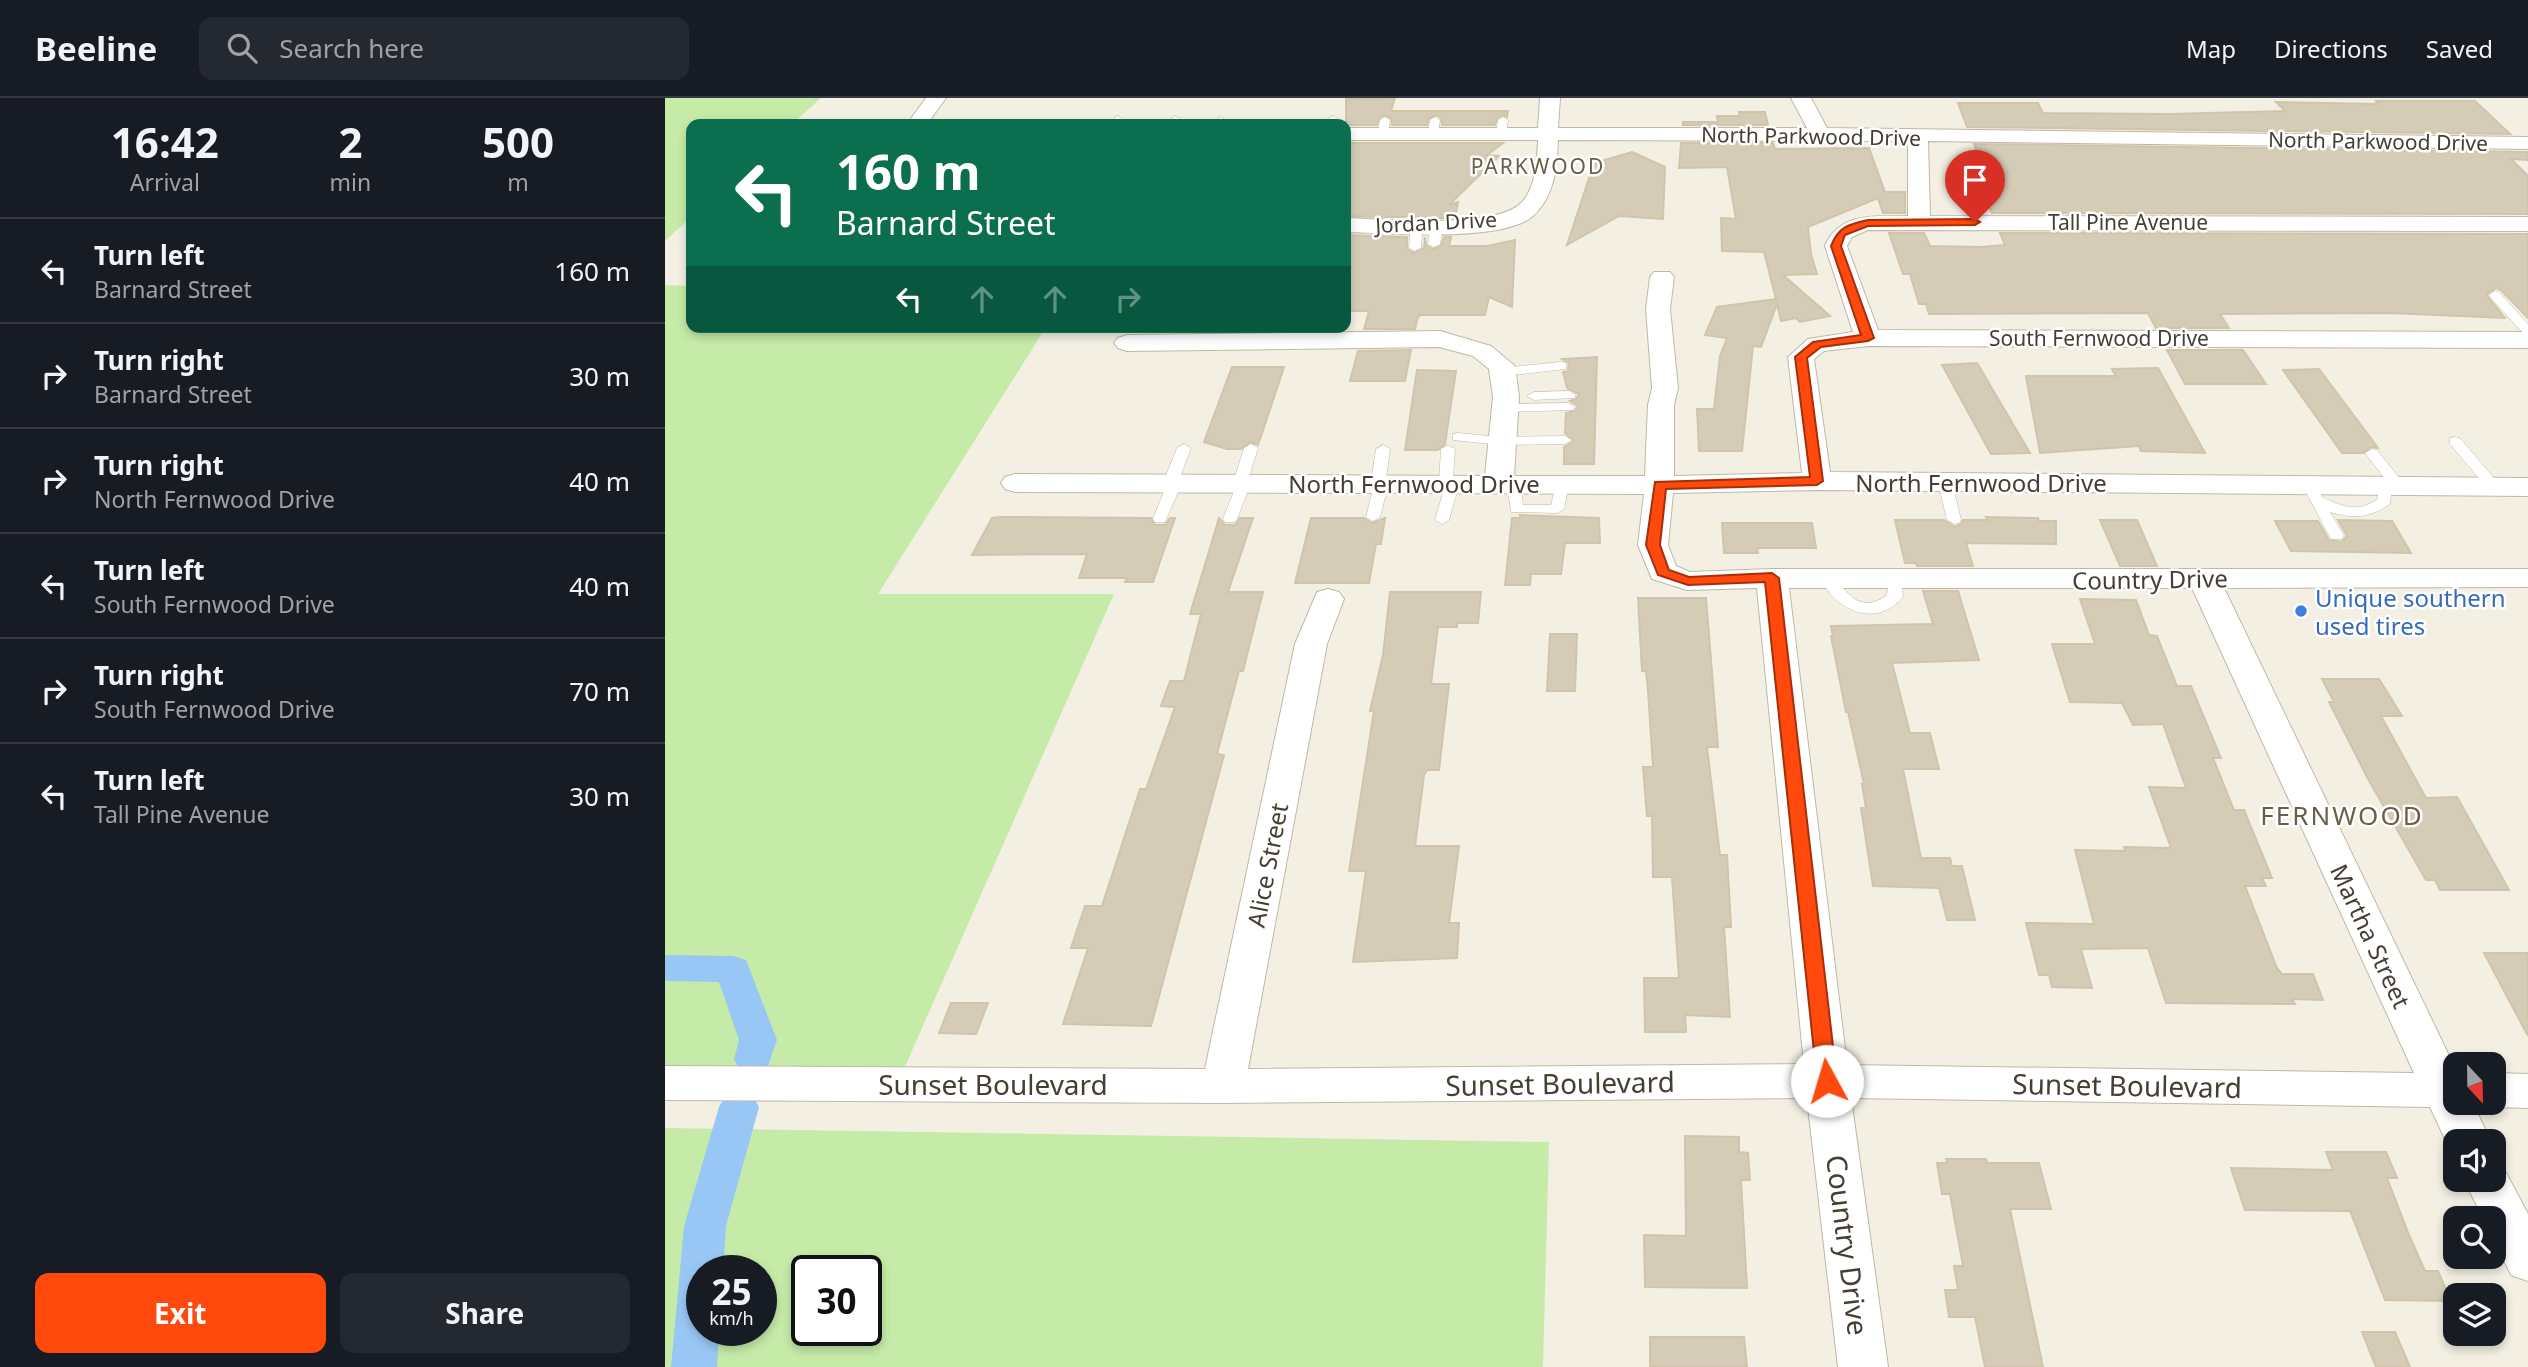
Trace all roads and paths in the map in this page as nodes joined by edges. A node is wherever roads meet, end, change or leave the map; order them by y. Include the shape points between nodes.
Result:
1 (936, 98) edge
2 (1550, 98) edge
3 (1801, 98) edge
4 (921, 119) edge
5 (1351, 126) edge
6 (1820, 134) junction
7 (1549, 135) junction
8 (1919, 136) junction
9 (2528, 143) edge
10 (1919, 222) junction
11 (2528, 224) edge
12 (1351, 225) edge
13 (1429, 231) junction
14 (1415, 248) dead end
15 (1662, 277) dead end
16 (2495, 295) dead end
17 (2528, 331) edge
18 (1868, 338) junction
19 (2528, 340) edge
20 (1127, 343) dead end
21 (1561, 366) dead end
22 (1504, 392) junction
23 (1568, 401) dead end
24 (1565, 440) dead end
25 (1502, 441) junction
26 (2455, 441) dead end
27 (1184, 448) dead end
28 (1251, 448) dead end
29 (1384, 449) dead end
30 (2372, 453) dead end
31 (1817, 481) junction
32 (1380, 482) junction
33 (1450, 482) junction
34 (1506, 482) junction
35 (1945, 482) junction
36 (1015, 483) dead end
37 (1173, 483) junction
38 (1242, 483) junction
39 (2391, 484) junction
40 (1659, 485) junction
41 (2493, 486) junction
42 (2528, 487) edge
43 (2312, 492) junction
44 (1373, 517) dead end
45 (1160, 519) dead end
46 (1230, 519) dead end
47 (1442, 520) dead end
48 (1954, 520) dead end
49 (2336, 536) dead end
50 (1772, 578) junction
51 (2203, 578) junction
52 (2528, 578) edge
53 (1328, 599) dead end
54 (2443, 1078) edge
55 (1827, 1081) junction
56 (665, 1083) edge
57 (1223, 1086) junction
58 (2443, 1090) edge
59 (2506, 1090) edge
60 (2528, 1091) edge
61 (2493, 1192) edge
62 (2528, 1261) edge
63 (1863, 1367) edge

1 - 4 street
2 - 7 street, Jordan Drive
3 - 6 street
5 - 7 street, North Parkwood Drive via 1502,127
6 - 7 street, North Parkwood Drive
6 - 8 street, North Parkwood Drive
7 - 13 street, Jordan Drive via 1537,197 1523,214
8 - 9 street, North Parkwood Drive
8 - 10 street
10 - 11 street, Tall Pine Avenue
10 - 18 street, Tall Pine Avenue via 1868,223 1840,233 1836,246
12 - 13 street, Jordan Drive
13 - 14 lane
15 - 40 street, Country Drive via 1658,309 1665,388
16 - 17 lane
18 - 19 street, South Fernwood Drive
18 - 31 street, South Fernwood Drive via 1818,344 1801,357
20 - 22 street via 1440,339 1482,351 1502,366
21 - 22 lane
22 - 23 lane
22 - 25 street
24 - 25 lane
25 - 33 lane via 1453,443
25 - 34 street
26 - 41 lane
27 - 37 lane
28 - 38 lane
29 - 32 lane
30 - 39 lane
31 - 35 street, North Fernwood Drive
31 - 40 street, North Fernwood Drive
32 - 33 street, North Fernwood Drive
32 - 38 street, North Fernwood Drive
32 - 44 lane
33 - 34 street, North Fernwood Drive
33 - 47 lane
34 - 40 street, North Fernwood Drive
35 - 43 street, North Fernwood Drive
35 - 48 lane
36 - 37 street, North Fernwood Drive
37 - 38 street, North Fernwood Drive
37 - 45 lane
38 - 46 lane
39 - 41 street, North Fernwood Drive
39 - 43 street, North Fernwood Drive
40 - 50 street, Country Drive via 1653,545 1663,572 1688,581
41 - 42 street, North Fernwood Drive
43 - 49 lane
50 - 51 street, Country Drive
50 - 55 street, Country Drive
51 - 52 street, Country Drive
51 - 54 street, Martha Street
53 - 57 street, Alice Street via 1311,645
55 - 57 street, Sunset Boulevard
55 - 58 street, Sunset Boulevard
55 - 63 street, Country Drive
56 - 57 street, Sunset Boulevard
59 - 60 street
61 - 62 street

